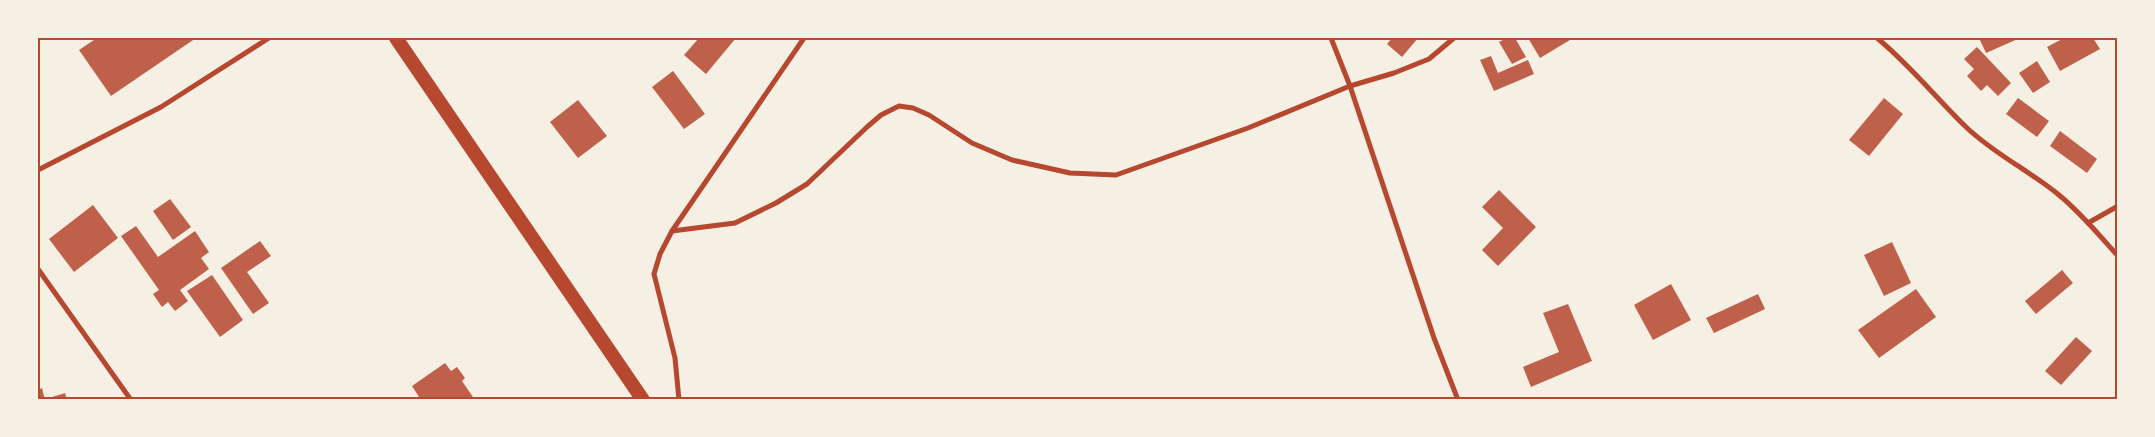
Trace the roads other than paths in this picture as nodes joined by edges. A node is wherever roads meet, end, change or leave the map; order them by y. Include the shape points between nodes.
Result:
1 (269, 38) edge
2 (396, 38) edge
3 (804, 38) edge
4 (1331, 38) edge
5 (1454, 38) edge
6 (1877, 38) edge
7 (1350, 86) junction
8 (38, 170) edge
9 (2118, 206) edge
10 (2088, 223) junction
11 (672, 231) junction
12 (2118, 256) edge
13 (38, 269) edge
14 (131, 400) edge
15 (644, 400) edge
16 (679, 400) edge
17 (1458, 400) edge

1 - 8 street via 161,107
2 - 15 highway
3 - 11 street
4 - 7 street
5 - 7 street via 1429,59
6 - 10 street via 1900,56 1967,128 2058,194
7 - 11 street via 1248,128 1116,175 1070,173 1012,160 972,143 929,115 899,106 881,115 807,184 776,203 735,223
7 - 17 street via 1434,338
9 - 10 street
10 - 12 street
11 - 16 street via 654,274 675,358
13 - 14 street

